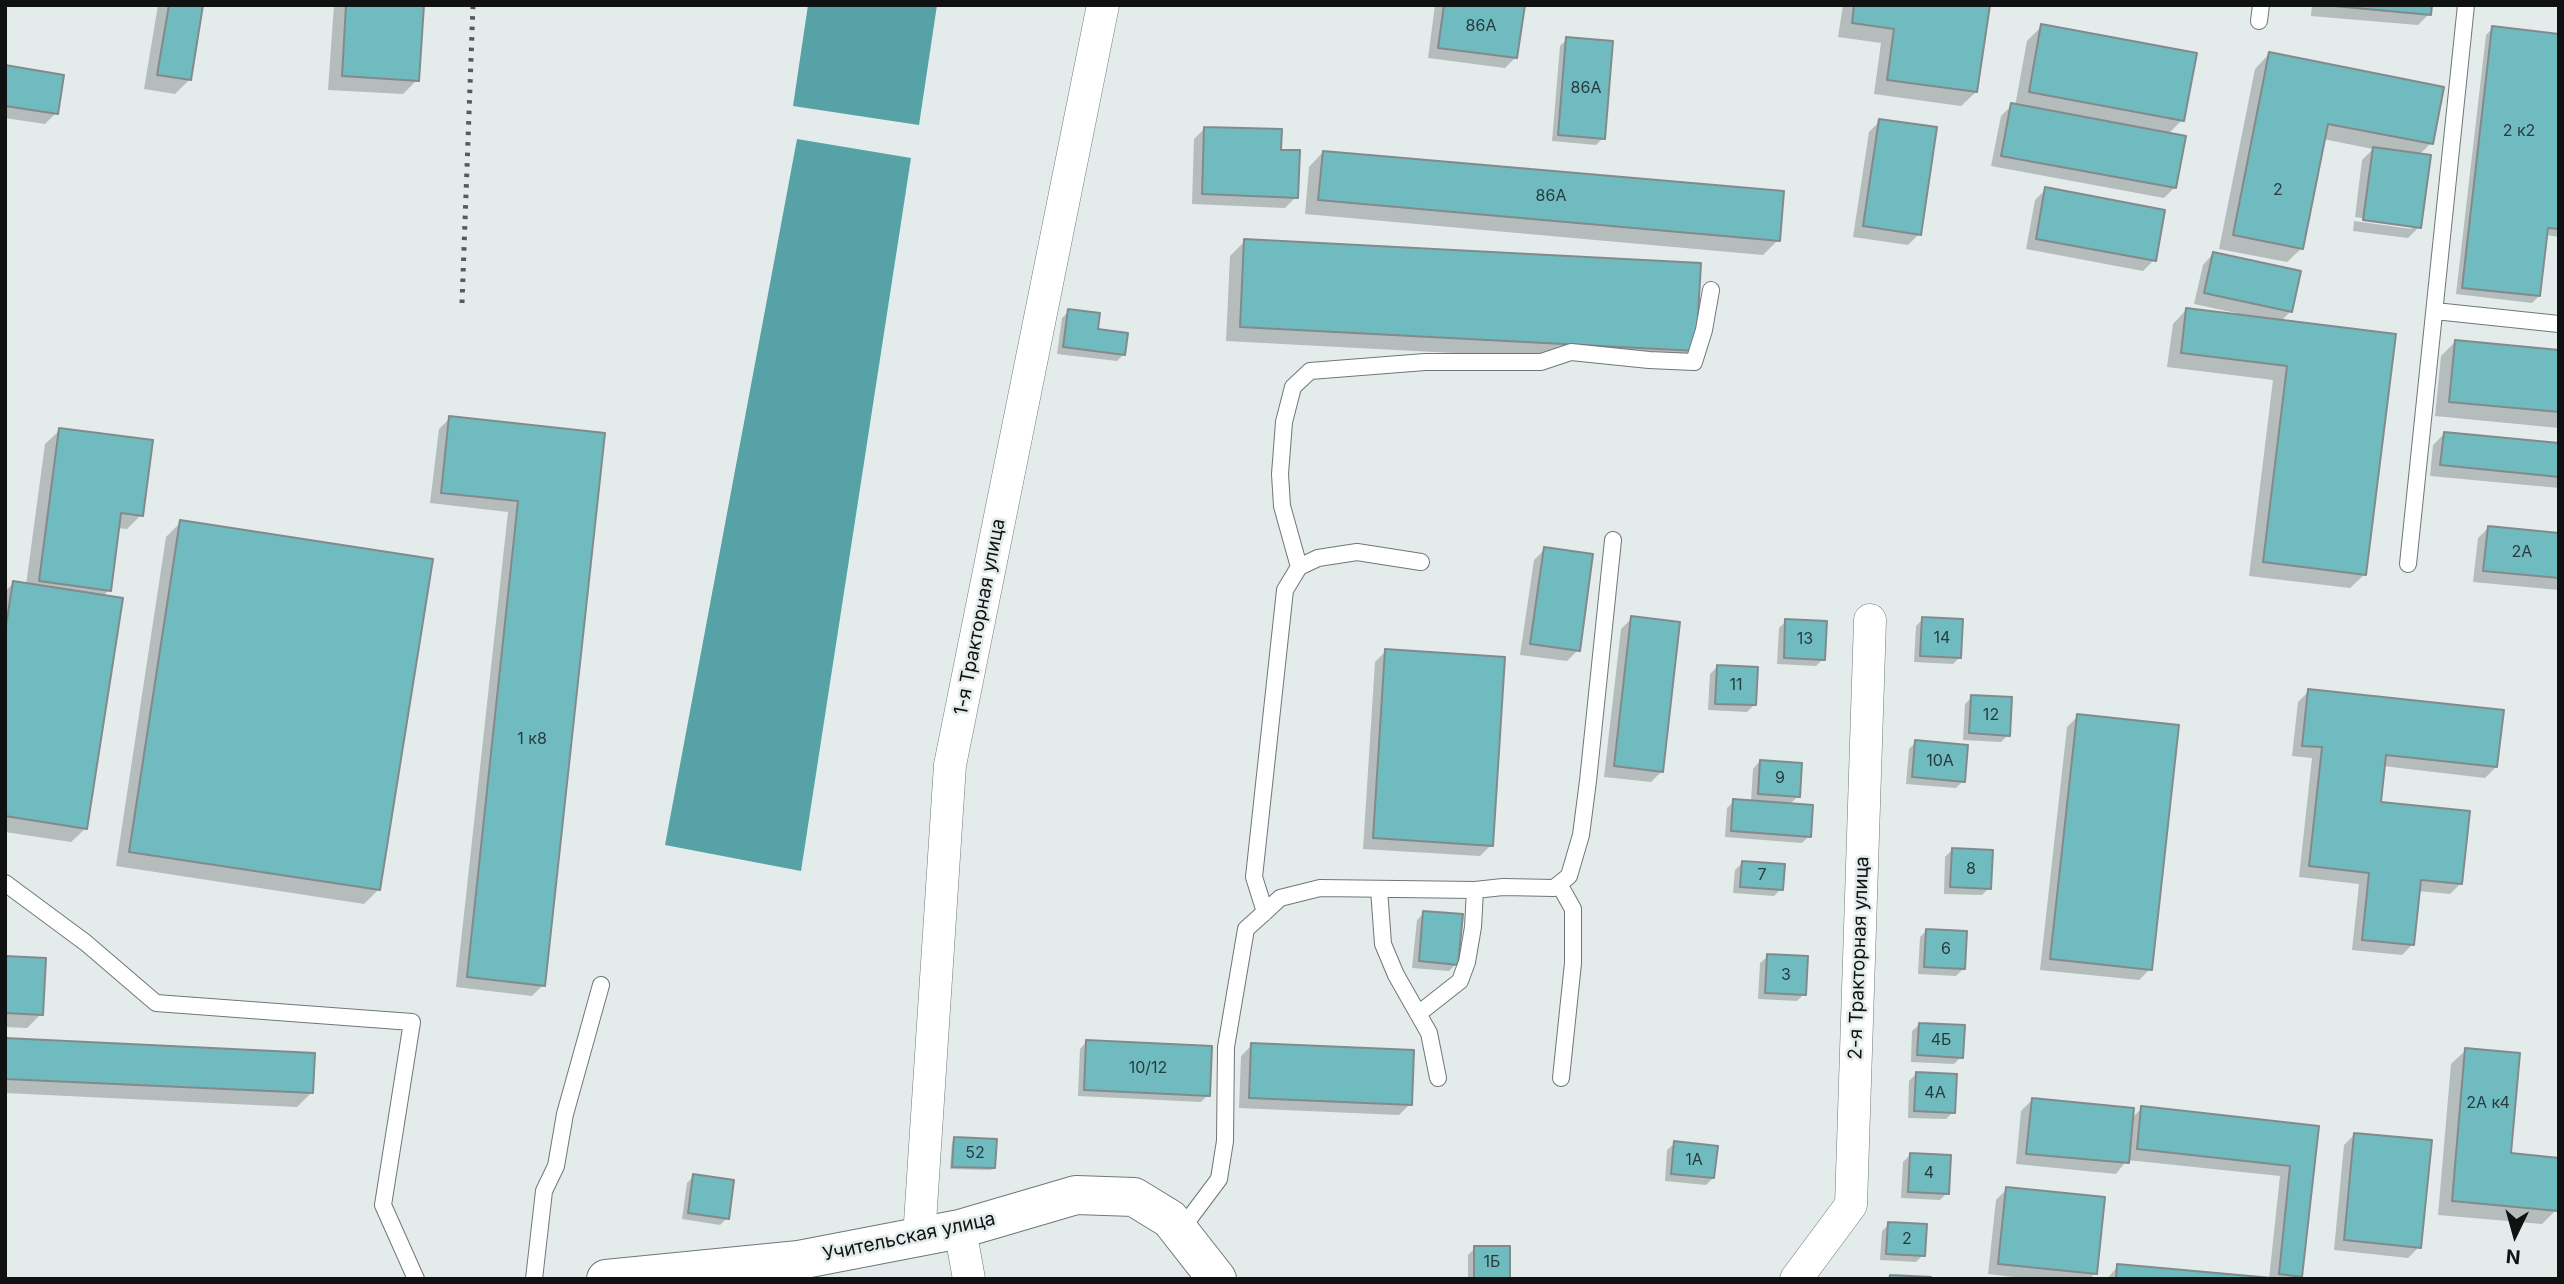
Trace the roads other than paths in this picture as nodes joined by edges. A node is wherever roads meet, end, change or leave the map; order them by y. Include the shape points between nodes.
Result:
1 (1103, 5) edge
2 (2466, 5) edge
3 (1711, 290) dead end
4 (2435, 311) junction
5 (2559, 324) edge
6 (1613, 540) dead end
7 (1421, 562) dead end
8 (2409, 564) dead end
9 (1300, 566) junction
10 (1870, 620) dead end
11 (5, 883) edge
12 (1559, 884) junction
13 (1379, 889) junction
14 (1475, 890) junction
15 (1265, 912) junction
16 (601, 985) dead end
17 (1418, 1014) junction
18 (1438, 1078) dead end
19 (1561, 1078) dead end
20 (960, 1229) junction
21 (1180, 1231) junction
22 (919, 1238) junction
23 (799, 1269) edge
24 (416, 1279) edge
25 (534, 1279) edge
26 (606, 1279) edge
27 (969, 1279) edge
28 (1217, 1279) edge
29 (1796, 1279) edge

1 - 22 street, 1-я Тракторная улица via 950,765
2 - 4 lane
3 - 9 lane via 1694,362 1571,352 1541,362 1425,362 1310,372 1293,387 1284,422 1280,474 1282,506
4 - 5 lane
4 - 8 lane
6 - 12 lane via 1581,835 1569,876
7 - 9 lane via 1357,552
9 - 15 lane via 1285,590 1254,877
10 - 29 street, 2-я Тракторная улица via 1851,1205
11 - 24 lane via 156,1003 412,1022 383,1205
12 - 14 lane via 1553,888
12 - 19 lane via 1573,909 1573,963
13 - 14 lane
13 - 15 lane via 1320,888 1279,898
13 - 17 lane via 1383,944
14 - 17 lane via 1474,927 1460,982
15 - 21 lane via 1246,929 1226,1047 1225,1141 1219,1179
16 - 25 lane via 565,1114 556,1166 544,1191
17 - 18 lane via 1429,1033
20 - 21 street, Учительская улица via 1076,1195 1134,1197 1170,1219
20 - 22 street, Учительская улица
20 - 27 street
21 - 28 street, Учительская улица
22 - 23 street, Учительская улица
23 - 26 street, Учительская улица

